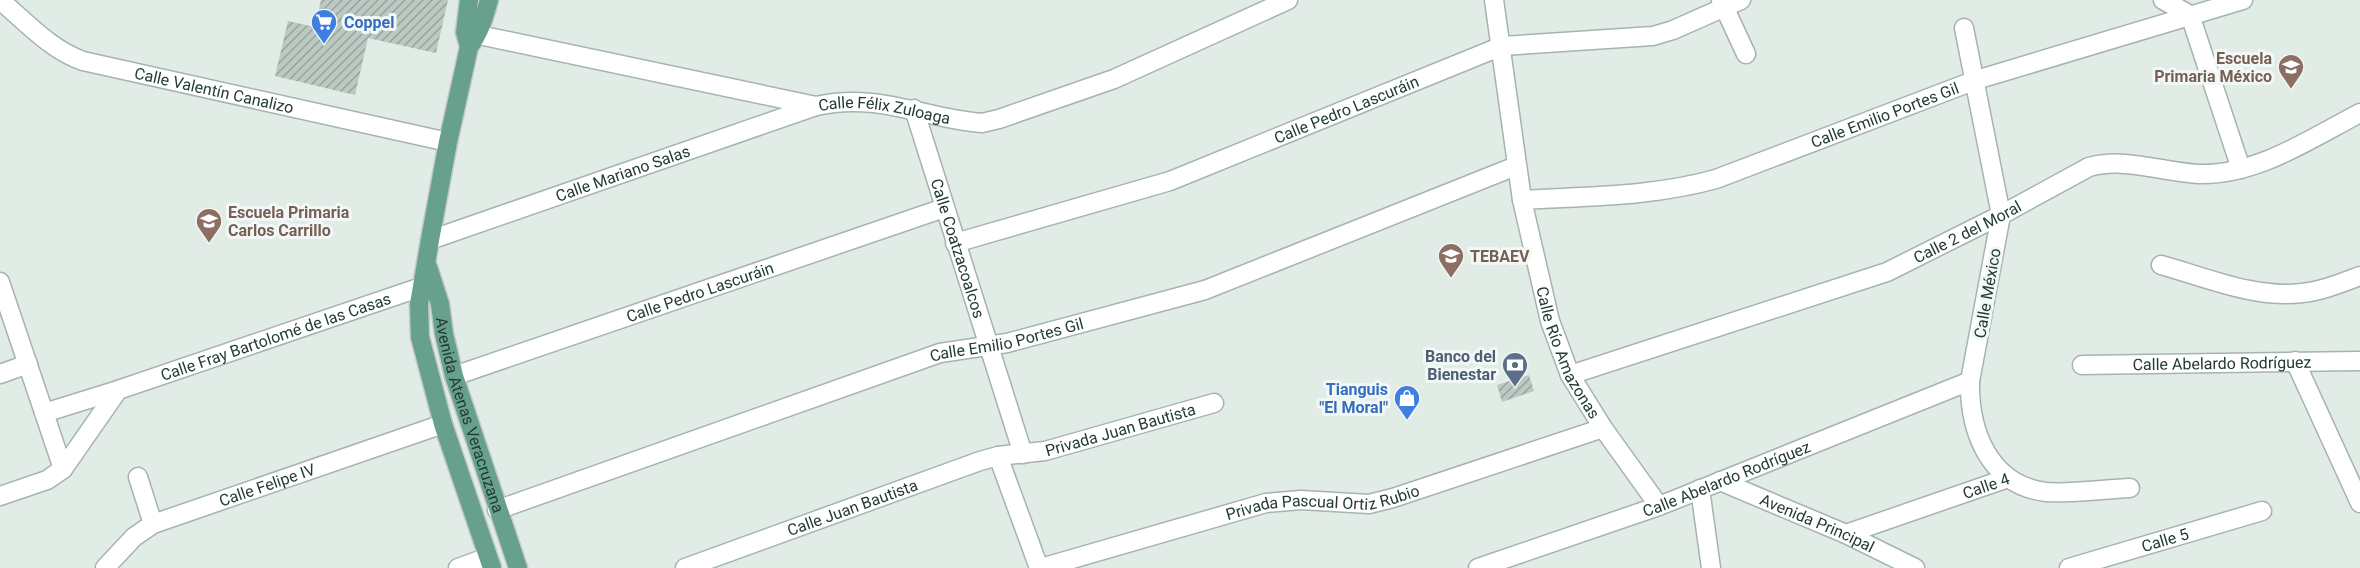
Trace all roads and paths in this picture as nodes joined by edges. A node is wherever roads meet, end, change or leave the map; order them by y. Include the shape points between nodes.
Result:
1 (0, 0) edge
2 (469, 0) edge
3 (489, 0) edge
4 (1494, 0) edge
5 (2163, 0) edge
6 (2243, 0) edge
7 (1285, 1) edge
8 (1729, 2) edge
9 (2190, 15) junction
10 (1964, 28) dead end
11 (471, 38) junction
12 (1502, 46) junction
13 (1746, 54) dead end
14 (1976, 80) junction
15 (816, 106) junction
16 (914, 110) junction
17 (2360, 113) edge
18 (448, 142) junction
19 (1516, 166) junction
20 (2241, 169) junction
21 (1522, 200) junction
22 (944, 208) junction
23 (2001, 215) junction
24 (430, 240) junction
25 (955, 243) junction
26 (2161, 265) dead end
27 (2360, 276) edge
28 (0, 282) edge
29 (428, 285) junction
30 (987, 345) junction
31 (2295, 361) junction
32 (2360, 361) edge
33 (28, 364) junction
34 (2082, 365) dead end
35 (0, 374) edge
36 (1570, 375) junction
37 (454, 376) junction
38 (1970, 381) junction
39 (118, 390) junction
40 (1214, 403) dead end
41 (44, 413) junction
42 (443, 424) junction
43 (1603, 428) junction
44 (1023, 454) junction
45 (998, 456) junction
46 (63, 469) junction
47 (138, 477) dead end
48 (2008, 478) junction
49 (1720, 481) junction
50 (2130, 488) dead end
51 (1700, 489) junction
52 (0, 496) edge
53 (2360, 503) edge
54 (1659, 506) junction
55 (498, 510) junction
56 (2262, 511) dead end
57 (153, 524) junction
58 (1846, 534) junction
59 (490, 563) edge
60 (105, 568) edge
61 (458, 568) edge
62 (518, 568) edge
63 (685, 568) edge
64 (1040, 568) edge
65 (1478, 568) edge
66 (1711, 568) edge
67 (1915, 568) edge
68 (2068, 568) edge

1 - 18 street, Calle Valentín Canalizo via 56,48 83,61
2 - 11 main road, Avenida Atenas Veracruzana
3 - 11 main road, Avenida Atenas Veracruzana
4 - 12 street, Calle Río Amazonas
5 - 9 street
6 - 9 street, Calle Emilio Portes Gil
7 - 16 street, Calle Félix Zuloaga via 1114,79 999,119 966,122
8 - 12 street, Calle Pedro Lascuráin via 1653,36
8 - 13 street
9 - 14 street, Calle Emilio Portes Gil
9 - 20 street
10 - 14 street, Calle México
11 - 15 street, Calle Félix Zuloaga
11 - 18 main road, Avenida Atenas Veracruzana
12 - 19 street, Calle Río Amazonas
12 - 25 street, Calle Pedro Lascuráin via 1170,181
14 - 21 street, Calle Emilio Portes Gil via 1716,179 1680,189
14 - 23 street, Calle México
15 - 16 street, Calle Félix Zuloaga via 858,100
15 - 24 street, Calle Mariano Salas
16 - 22 street, Calle Coatzacoalcos
17 - 20 street, Calle 2 del Moral via 2270,159
18 - 24 main road, Avenida Atenas Veracruzana
19 - 21 street, Calle Río Amazonas
19 - 30 street, Calle Emilio Portes Gil via 1205,290
20 - 23 street, Calle 2 del Moral via 2200,174 2103,163
21 - 36 street, Calle Río Amazonas via 1550,321
22 - 25 street, Calle Coatzacoalcos
22 - 37 street, Calle Pedro Lascuráin
23 - 36 street, Calle 2 del Moral via 1887,272
23 - 38 street, Calle México
24 - 29 main road, Avenida Atenas Veracruzana via 426,262
25 - 30 street, Calle Coatzacoalcos
26 - 27 street via 2273,294 2302,293
28 - 33 street
29 - 37 main road, Avenida Atenas Veracruzana via 440,304
29 - 39 street, Calle Fray Bartolomé de las Casas
29 - 42 main road, Avenida Atenas Veracruzana via 419,304 420,337
30 - 44 street, Calle Coatzacoalcos
30 - 55 street, Calle Emilio Portes Gil via 940,353
31 - 32 street, Calle Abelardo Rodríguez
31 - 34 street, Calle Abelardo Rodríguez
31 - 53 street
33 - 35 street
33 - 41 street
36 - 43 street, Calle Río Amazonas
37 - 55 main road, Avenida Atenas Veracruzana
38 - 48 street, Calle México via 1976,432 1986,454
38 - 49 street, Calle Abelardo Rodríguez
39 - 41 street, Calle Fray Bartolomé de las Casas
39 - 46 street
40 - 44 street, Privada Juan Bautista
41 - 46 street
42 - 57 street, Calle Felipe IV
42 - 59 main road, Avenida Atenas Veracruzana
43 - 54 street, Calle Río Amazonas
43 - 64 street, Privada Pascual Ortiz Rubio via 1369,504 1286,500 1266,503
44 - 45 street, Calle Juan Bautista
45 - 63 street, Calle Juan Bautista
45 - 64 street
46 - 52 street via 46,480
47 - 57 street
48 - 50 street, Calle 4 via 2047,492
48 - 58 street, Calle 4
49 - 51 street, Calle Abelardo Rodríguez
49 - 58 street, Avenida Principal
51 - 54 street, Calle Abelardo Rodríguez
51 - 66 street
54 - 65 street, Calle Abelardo Rodríguez
55 - 62 main road, Avenida Atenas Veracruzana
56 - 68 street, Calle 5
57 - 60 street, Calle Felipe IV via 134,537
58 - 67 street, Avenida Principal
59 - 61 street

